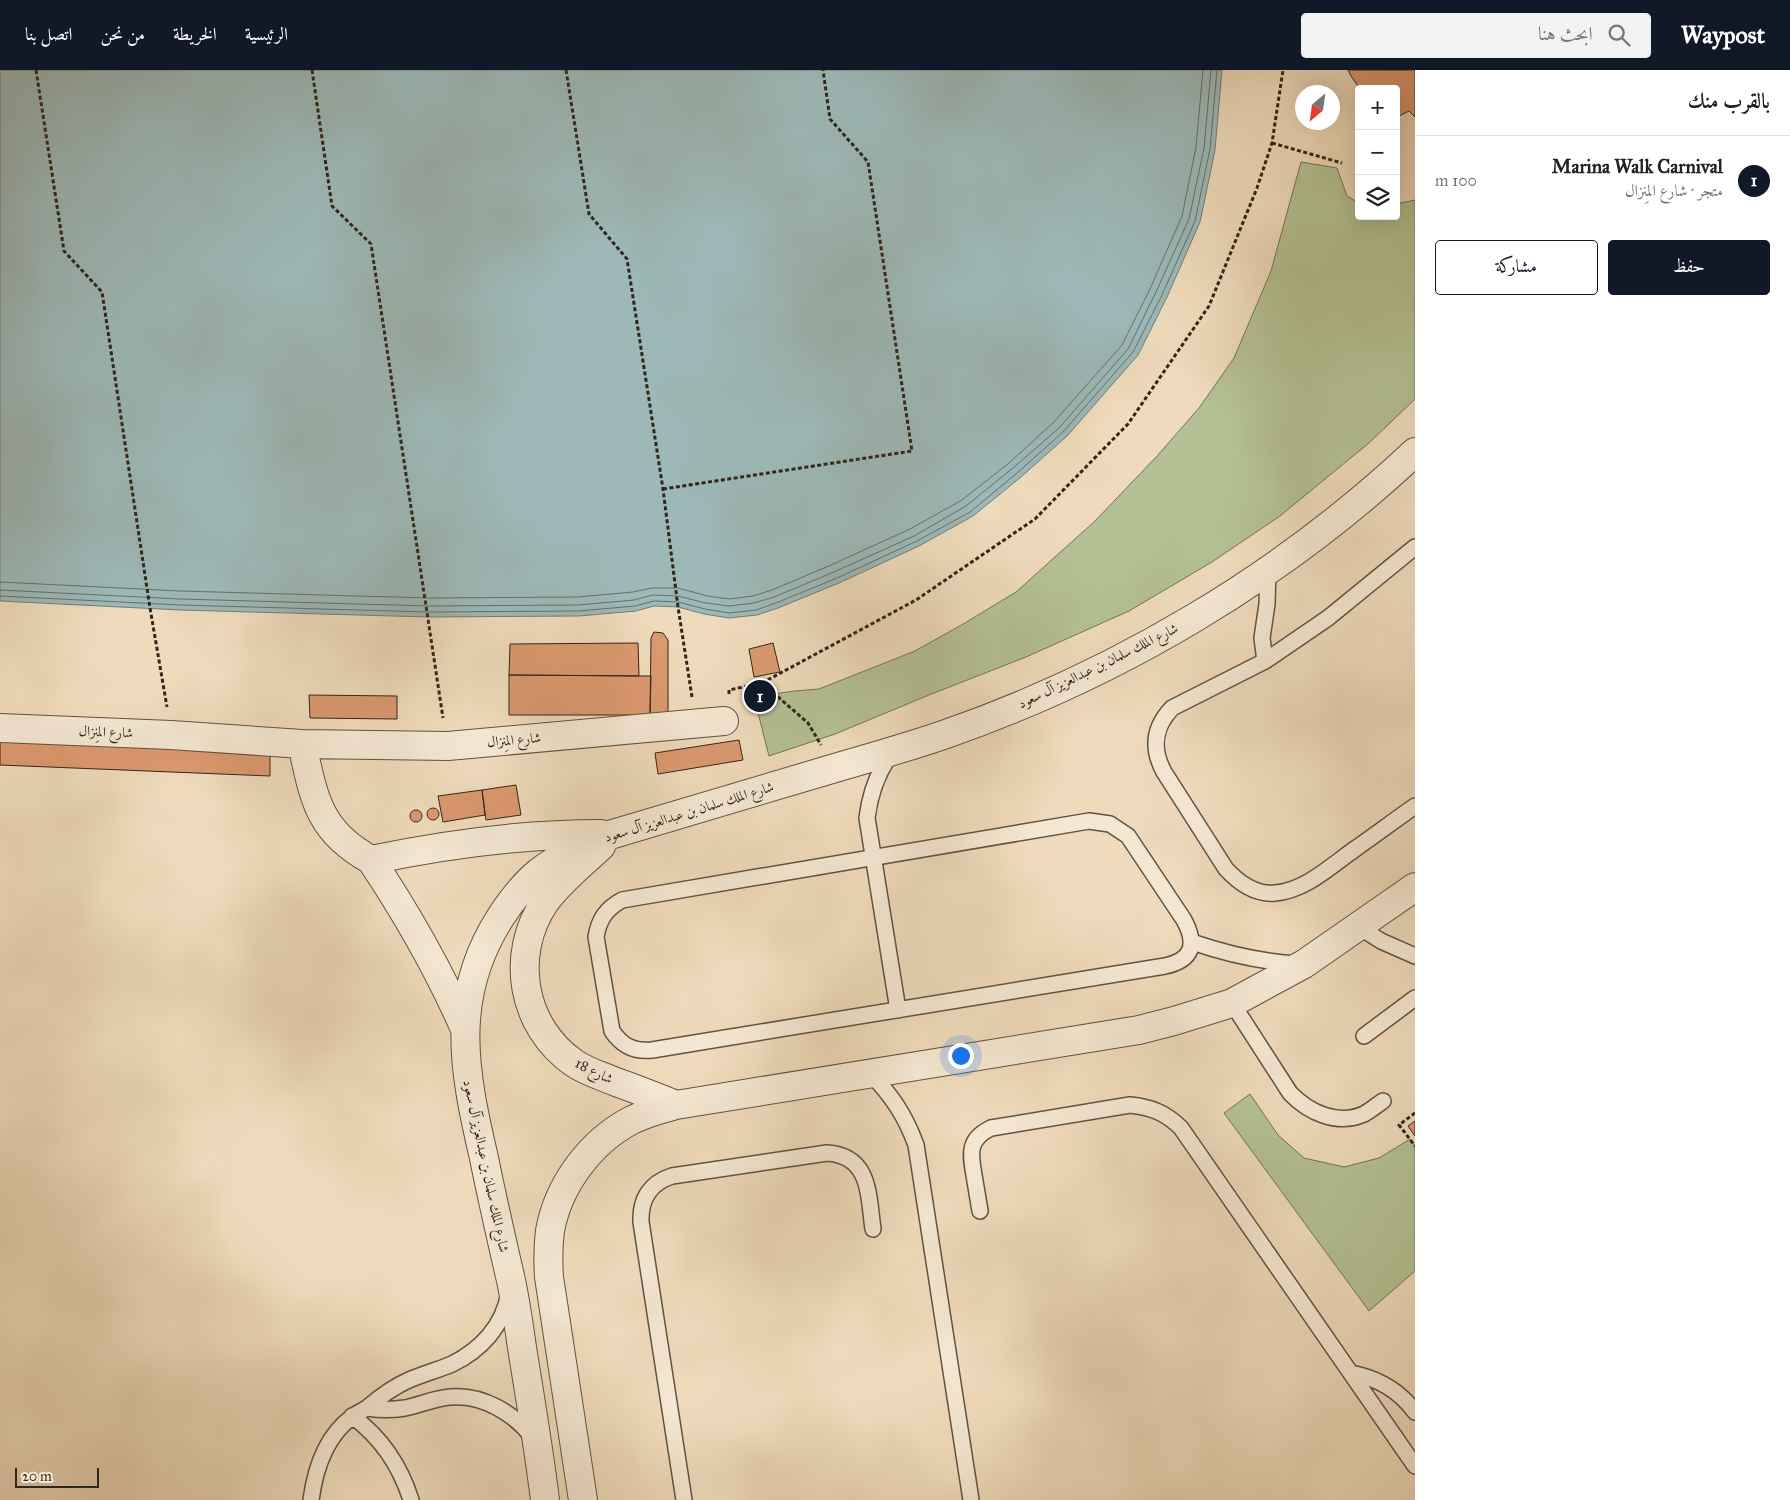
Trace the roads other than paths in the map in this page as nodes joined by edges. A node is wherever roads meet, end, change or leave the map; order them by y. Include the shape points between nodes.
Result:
1 (1415, 452) edge
2 (1415, 546) edge
3 (1268, 570) junction
4 (1265, 661) junction
5 (724, 721) road end
6 (0, 728) edge
7 (302, 744) junction
8 (893, 751) junction
9 (1415, 806) edge
10 (613, 834) junction
11 (873, 857) junction
12 (371, 860) junction
13 (1415, 887) edge
14 (1359, 927) junction
15 (1192, 942) junction
16 (1415, 956) edge
17 (1304, 964) junction
18 (1415, 998) edge
19 (1232, 1003) junction
20 (898, 1010) junction
21 (464, 1027) junction
22 (1364, 1036) dead end
23 (870, 1074) junction
24 (1383, 1101) dead end
25 (676, 1105) junction
26 (980, 1212) dead end
27 (873, 1229) dead end
28 (511, 1282) junction
29 (1351, 1373) junction
30 (367, 1408) junction
31 (1415, 1412) edge
32 (352, 1416) junction
33 (538, 1446) junction
34 (1415, 1466) edge
35 (311, 1500) edge
36 (410, 1500) edge
37 (545, 1500) edge
38 (583, 1500) edge
39 (684, 1500) edge
40 (971, 1500) edge

1 - 3 street, شارع الملك سلمان بن عبدالعزيز آل سعود via 1337,520
2 - 4 lane via 1328,618
3 - 4 lane via 1262,638
3 - 8 street, شارع الملك سلمان بن عبدالعزيز آل سعود via 1186,622 1074,681 983,720
4 - 9 lane via 1172,708 1164,717 1156,738 1158,761 1164,772 1235,879 1259,892 1286,892 1319,875
5 - 7 street, شارع المِنزال via 448,746
6 - 7 street, شارع المِنزال
7 - 12 street via 313,794 331,829 356,852
8 - 10 street, شارع الملك سلمان بن عبدالعزيز آل سعود
8 - 11 lane via 882,766 869,801
10 - 12 street via 564,834 467,842
10 - 21 street, شارع الملك سلمان بن عبدالعزيز آل سعود via 562,857 540,872 507,907 493,929 473,976
10 - 25 street, شارع 18 via 546,901 535,920 524,961 529,1003 547,1037 575,1064
11 - 15 lane via 1099,821 1128,836 1184,920
11 - 20 lane
11 - 20 lane via 622,900 603,915 596,937 597,949 612,1031 624,1045 633,1049 652,1050
12 - 21 street via 422,941
13 - 14 street
14 - 16 lane
14 - 17 street
15 - 17 lane via 1247,958
15 - 20 lane via 1184,958 1175,964
17 - 19 street
18 - 22 lane
19 - 23 street via 1139,1030
19 - 24 lane via 1300,1104 1314,1112 1338,1118 1364,1114
21 - 28 street, شارع الملك سلمان بن عبدالعزيز آل سعود via 472,1105
23 - 25 street
23 - 40 lane via 898,1106 916,1146
25 - 38 street via 632,1120 594,1148 566,1186 550,1230 549,1277
26 - 29 lane via 971,1156 972,1146 983,1132 991,1128 1130,1106 1158,1110 1181,1128
27 - 39 lane via 864,1175 850,1159 839,1154 827,1153 672,1176 654,1184 648,1192 643,1201 641,1222
28 - 30 lane via 499,1323 476,1350 388,1391
28 - 33 street, شارع الملك سلمان بن عبدالعزيز آل سعود
29 - 31 lane via 1372,1379 1394,1391
29 - 34 lane
30 - 32 lane
30 - 33 lane via 393,1410 450,1397 471,1398 510,1415
32 - 35 lane via 338,1431 318,1466
32 - 36 lane via 384,1446 400,1471
33 - 37 street, شارع الملك سلمان بن عبدالعزيز آل سعود

